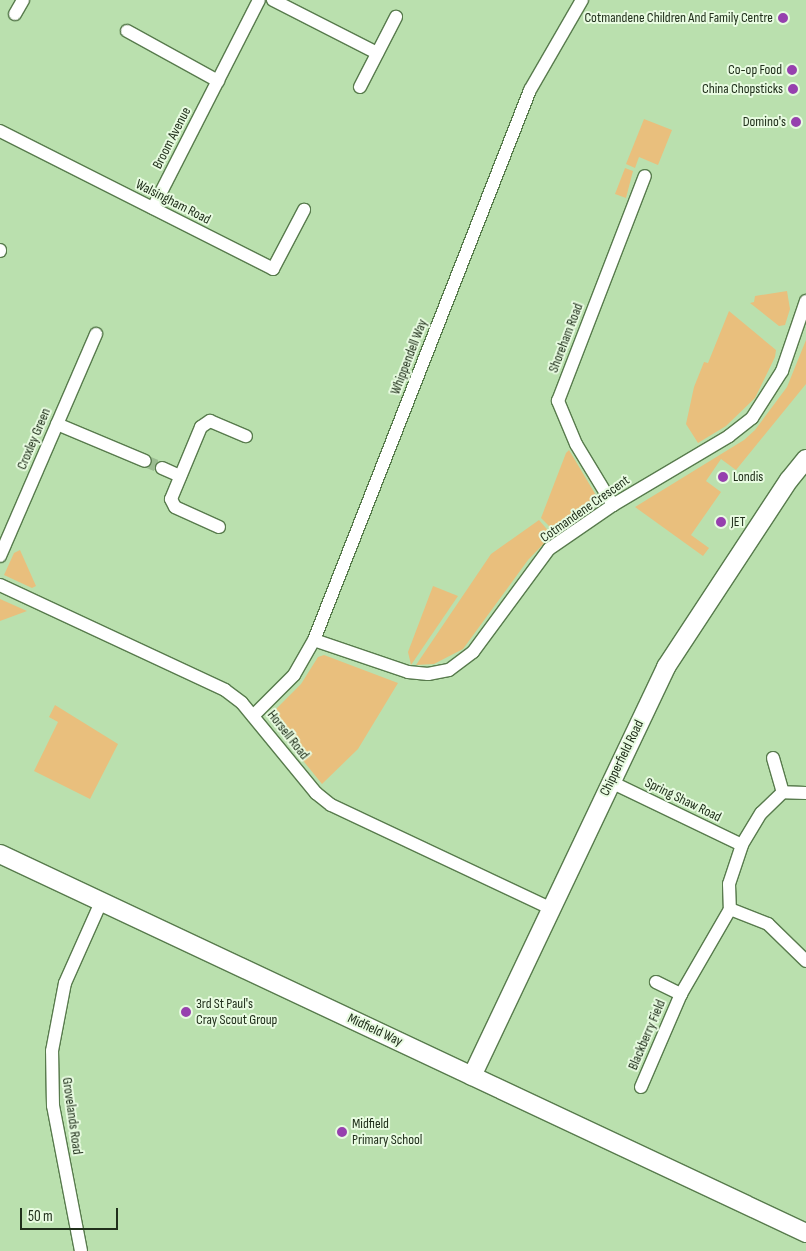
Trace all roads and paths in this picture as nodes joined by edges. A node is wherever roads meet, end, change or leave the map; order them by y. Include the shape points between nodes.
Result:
1 (23, 0) edge
2 (259, 0) edge
3 (273, 0) edge
4 (582, 0) edge
5 (15, 14) dead end
6 (396, 17) dead end
7 (127, 32) dead end
8 (377, 53) junction
9 (218, 81) junction
10 (360, 87) dead end
11 (0, 131) edge
12 (645, 176) dead end
13 (153, 208) junction
14 (304, 210) dead end
15 (806, 300) edge
16 (96, 334) dead end
17 (57, 424) junction
18 (246, 436) dead end
19 (806, 460) edge
20 (145, 461) tunnel mouth
21 (162, 468) tunnel mouth
22 (180, 476) junction
23 (613, 505) junction
24 (219, 527) dead end
25 (0, 556) edge
26 (0, 585) edge
27 (314, 640) junction
28 (254, 716) junction
29 (773, 758) dead end
30 (611, 782) junction
31 (783, 792) junction
32 (806, 793) edge
33 (742, 845) junction
34 (0, 854) edge
35 (101, 902) junction
36 (550, 908) junction
37 (730, 909) junction
38 (806, 961) edge
39 (656, 982) dead end
40 (681, 994) junction
41 (472, 1076) junction
42 (641, 1088) dead end
43 (806, 1233) edge
44 (81, 1251) edge

1 - 5 street
2 - 9 street, Broom Avenue
3 - 8 street
4 - 27 street, Whippendell Way via 545,60 520,114
6 - 8 street
7 - 9 street
8 - 10 street
9 - 13 street, Broom Avenue
11 - 13 street, Walsingham Road
12 - 23 street, Shoreham Road via 558,401 576,444
13 - 14 street, Walsingham Road via 273,269
15 - 23 street, Cotmandene Crescent via 782,371 752,418 729,436
16 - 17 street, Croxley Green
17 - 20 street
17 - 25 street, Croxley Green
18 - 22 street via 210,421 201,427
19 - 30 street, Chipperfield Road via 788,480 666,667
21 - 22 street
22 - 24 street via 170,499 175,507
23 - 27 street, Cotmandene Crescent via 549,549 473,652 449,670 428,674 408,672
26 - 28 street, Horsell Road via 207,680 225,690
27 - 28 street, Whippendell Way via 294,676
28 - 36 street, Horsell Road via 305,781 331,805
29 - 31 street
30 - 33 street, Spring Shaw Road
30 - 36 street, Chipperfield Road
31 - 32 street
31 - 33 street via 761,813
33 - 37 street via 729,884
34 - 35 street, Midfield Way
35 - 41 street, Midfield Way
35 - 44 street, Grovelands Road via 65,983 52,1051 53,1106
36 - 41 street, Chipperfield Road
37 - 38 street via 768,924
37 - 40 street, Blackberry Field
39 - 40 street, Blackberry Field
40 - 42 street, Blackberry Field
41 - 43 street, Midfield Way

